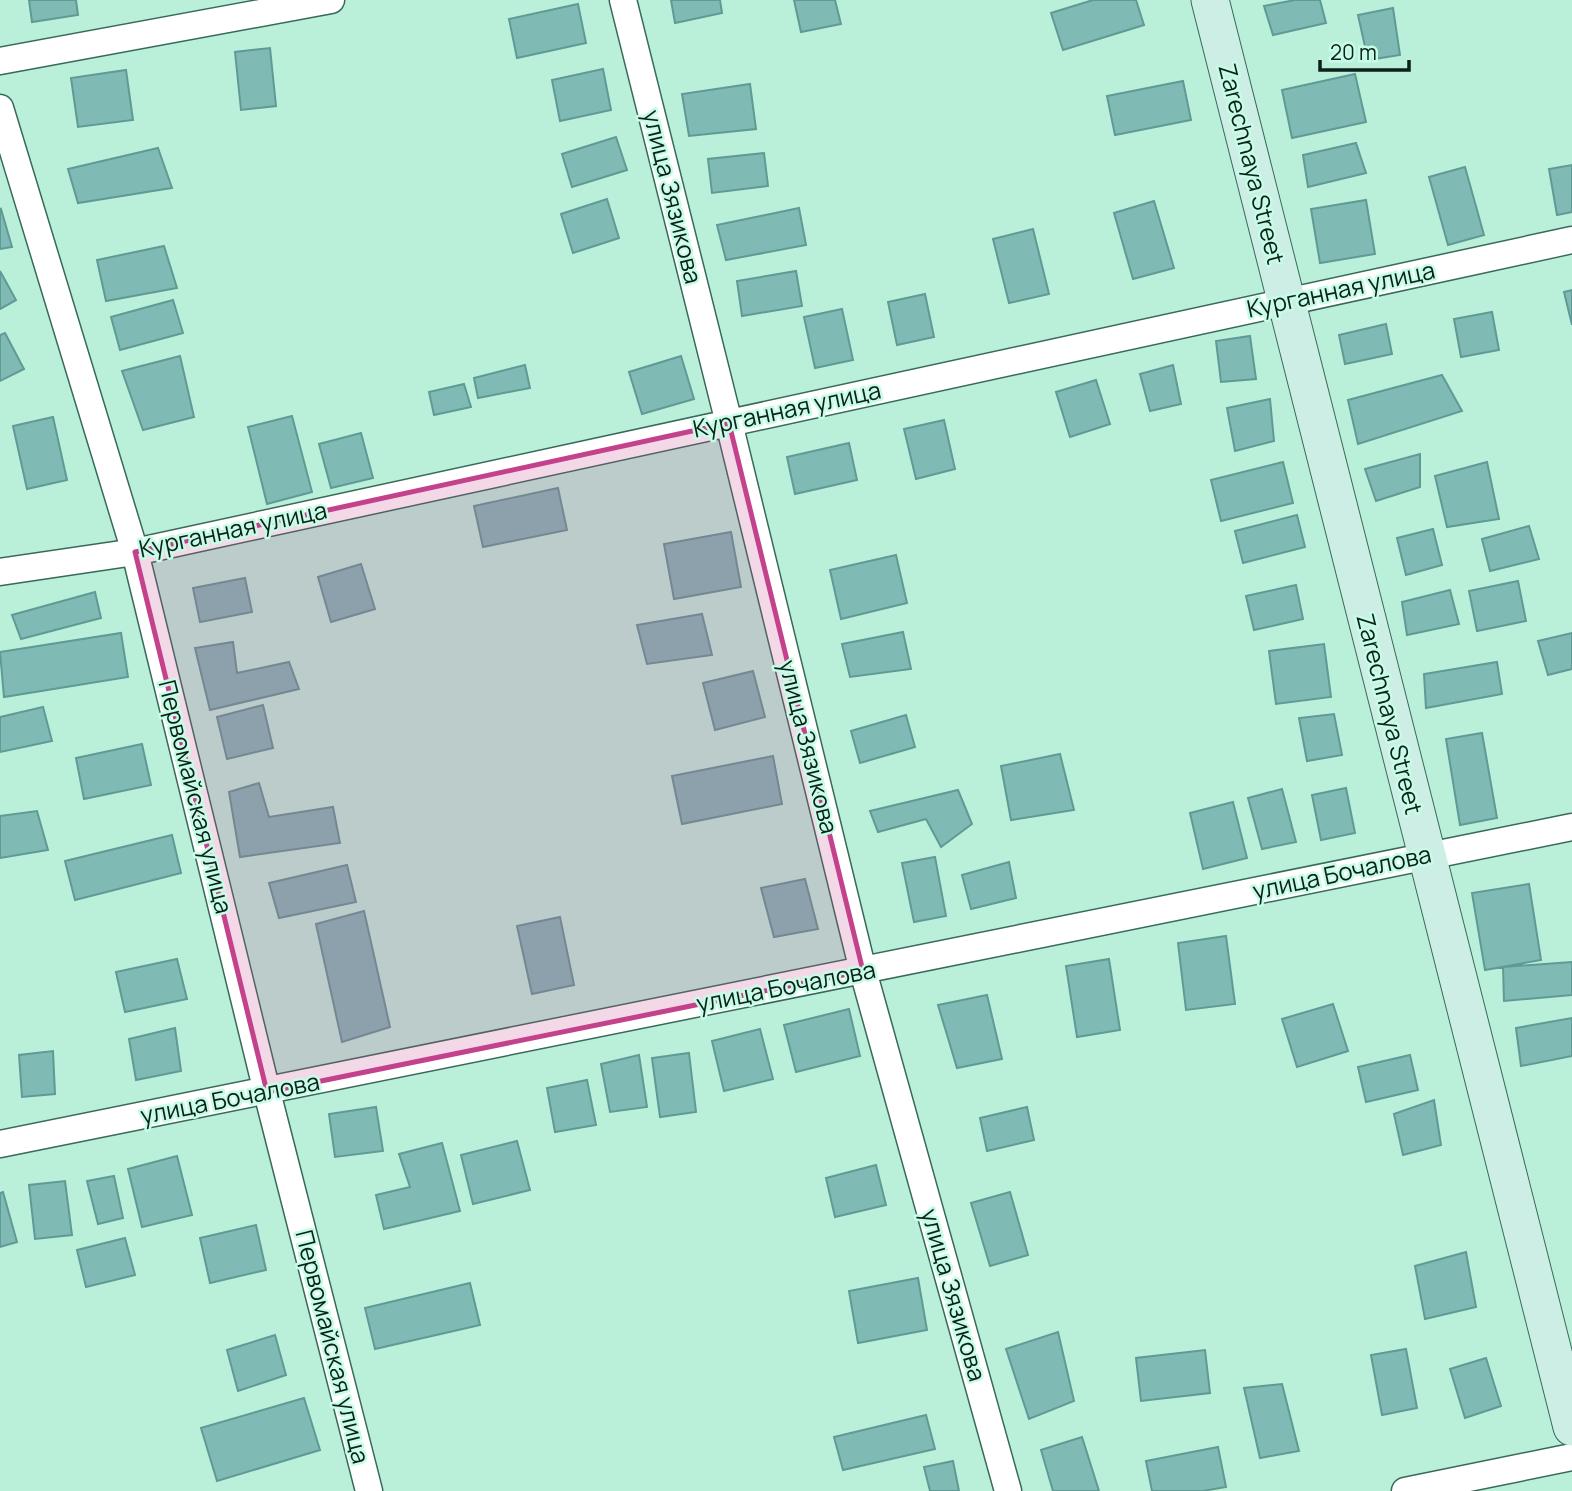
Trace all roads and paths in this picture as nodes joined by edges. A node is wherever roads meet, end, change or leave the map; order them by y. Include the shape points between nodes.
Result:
1 (331, 0) edge
2 (623, 0) edge
3 (1210, 0) edge
4 (0, 61) edge
5 (0, 108) edge
6 (1572, 240) edge
7 (1285, 301) junction
8 (729, 422) junction
9 (135, 552) junction
10 (0, 572) edge
11 (1572, 827) edge
12 (1425, 856) junction
13 (863, 971) junction
14 (267, 1092) junction
15 (0, 1144) edge
16 (1572, 1427) edge
17 (1572, 1457) edge
18 (369, 1491) edge
19 (1008, 1491) edge
20 (1405, 1491) edge

1 - 4 street
2 - 8 street, улица Зязикова
3 - 7 street, Zarechnaya Street
5 - 9 street, Первомайская улица
6 - 7 street, Курганная улица
7 - 8 street, Курганная улица
7 - 12 street, Zarechnaya Street
8 - 9 street, Курганная улица
8 - 13 street, улица Зязикова
9 - 10 street, Курганная улица
9 - 14 street, Первомайская улица
11 - 12 street, улица Бочалова
12 - 13 street, улица Бочалова
12 - 16 street, Zarechnaya Street
13 - 14 street, улица Бочалова
13 - 19 street, улица Зязикова
14 - 15 street, улица Бочалова
14 - 18 street, Первомайская улица
17 - 20 street

